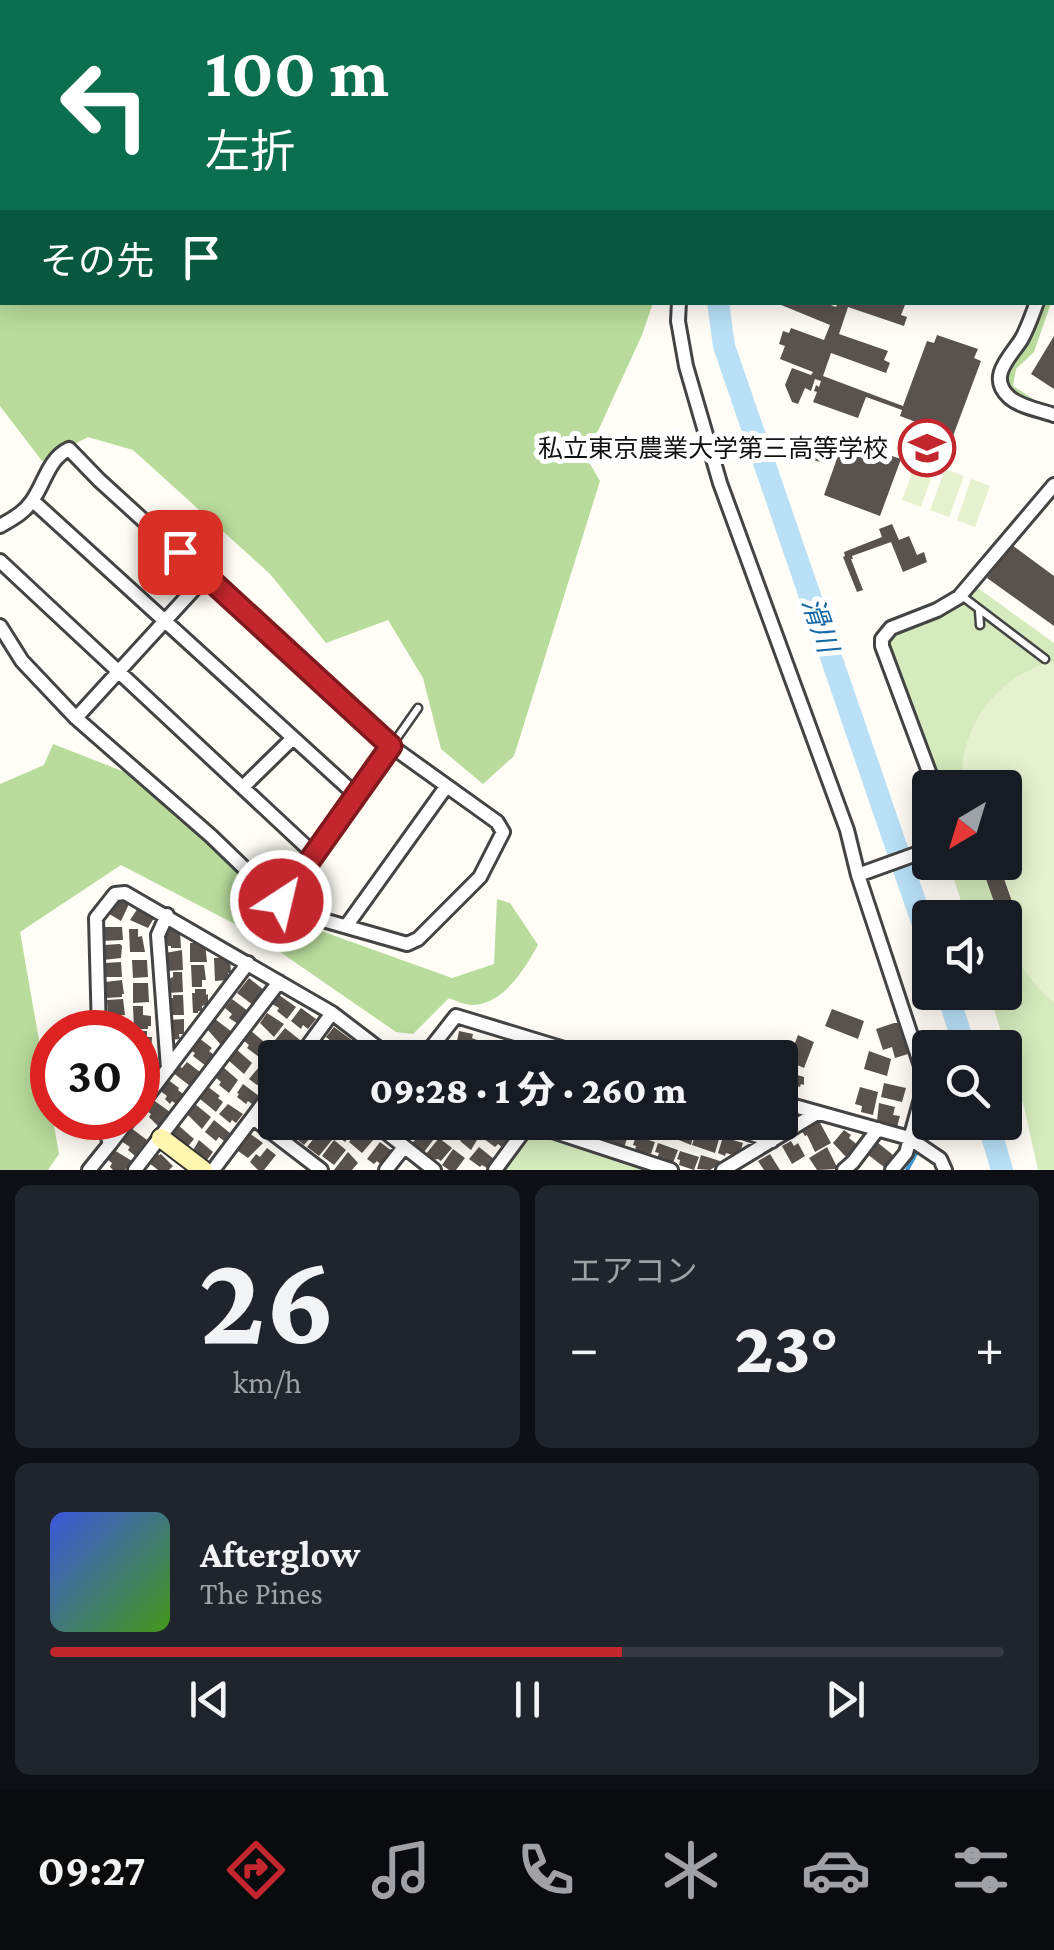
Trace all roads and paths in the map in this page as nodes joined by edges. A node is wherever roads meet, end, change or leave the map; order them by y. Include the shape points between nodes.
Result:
1 (679, 305) edge
2 (1036, 305) edge
3 (1054, 414) edge
4 (1054, 485) edge
5 (33, 500) junction
6 (0, 526) edge
7 (0, 561) edge
8 (206, 576) junction
9 (960, 595) junction
10 (980, 609) junction
11 (164, 622) junction
12 (980, 625) dead end
13 (0, 626) edge
14 (1045, 659) dead end
15 (118, 672) junction
16 (418, 708) dead end
17 (76, 718) junction
18 (293, 738) junction
19 (391, 746) junction
20 (929, 770) edge
21 (446, 786) junction
22 (243, 787) junction
23 (356, 795) junction
24 (314, 854) junction
25 (912, 855) edge
26 (863, 873) junction
27 (281, 901) junction
28 (168, 916) junction
29 (347, 926) junction
30 (248, 963) junction
31 (279, 982) junction
32 (98, 1010) edge
33 (332, 1012) junction
34 (311, 1040) edge
35 (368, 1040) edge
36 (437, 1040) edge
37 (535, 1040) edge
38 (168, 1068) junction
39 (160, 1079) edge
40 (798, 1107) edge
41 (258, 1111) edge
42 (818, 1113) junction
43 (253, 1118) junction
44 (878, 1128) junction
45 (161, 1138) junction
46 (909, 1138) junction
47 (109, 1140) edge
48 (113, 1140) edge
49 (395, 1140) edge
50 (515, 1140) edge
51 (579, 1140) edge
52 (769, 1140) edge
53 (772, 1141) junction
54 (110, 1144) junction
55 (404, 1147) junction
56 (937, 1164) edge
57 (89, 1170) edge
58 (135, 1170) edge
59 (203, 1170) edge
60 (213, 1170) edge
61 (320, 1170) edge
62 (386, 1170) edge
63 (434, 1170) edge
64 (495, 1170) edge
65 (671, 1170) edge
66 (724, 1170) edge
67 (844, 1170) edge
68 (892, 1170) edge

1 - 26 street via 686,366 720,484
2 - 3 street via 1000,379 1012,399
4 - 9 street
5 - 6 street
5 - 8 street via 57,455 68,448
5 - 11 street
7 - 15 street
8 - 11 street
8 - 19 street
9 - 10 lane
9 - 20 street via 882,639
10 - 12 lane
10 - 14 lane
11 - 15 street
11 - 18 street
13 - 17 street via 22,661
15 - 17 street
15 - 22 street
16 - 19 lane
17 - 27 street
18 - 22 street
18 - 23 street
19 - 21 street
19 - 23 street
21 - 29 street
21 - 29 street via 503,832 480,877 407,944
22 - 24 street
23 - 24 street
24 - 27 street
25 - 26 street
26 - 46 street via 926,1081
27 - 29 street via 295,912
28 - 30 street
28 - 32 street via 125,893 115,894 96,918
28 - 38 street via 158,935
30 - 31 street
30 - 38 street
31 - 33 street
31 - 45 street
33 - 34 street
33 - 35 street
36 - 37 street via 456,1016
38 - 39 street
40 - 42 street
41 - 43 street
42 - 44 street
42 - 53 street
43 - 60 street
43 - 61 street
44 - 46 street
44 - 67 street
45 - 58 street
45 - 59 street
46 - 56 street
46 - 68 street
47 - 54 street
48 - 54 street
49 - 55 street
50 - 64 street
51 - 65 street
52 - 53 street
53 - 66 street
54 - 57 street
55 - 62 street
55 - 63 street

